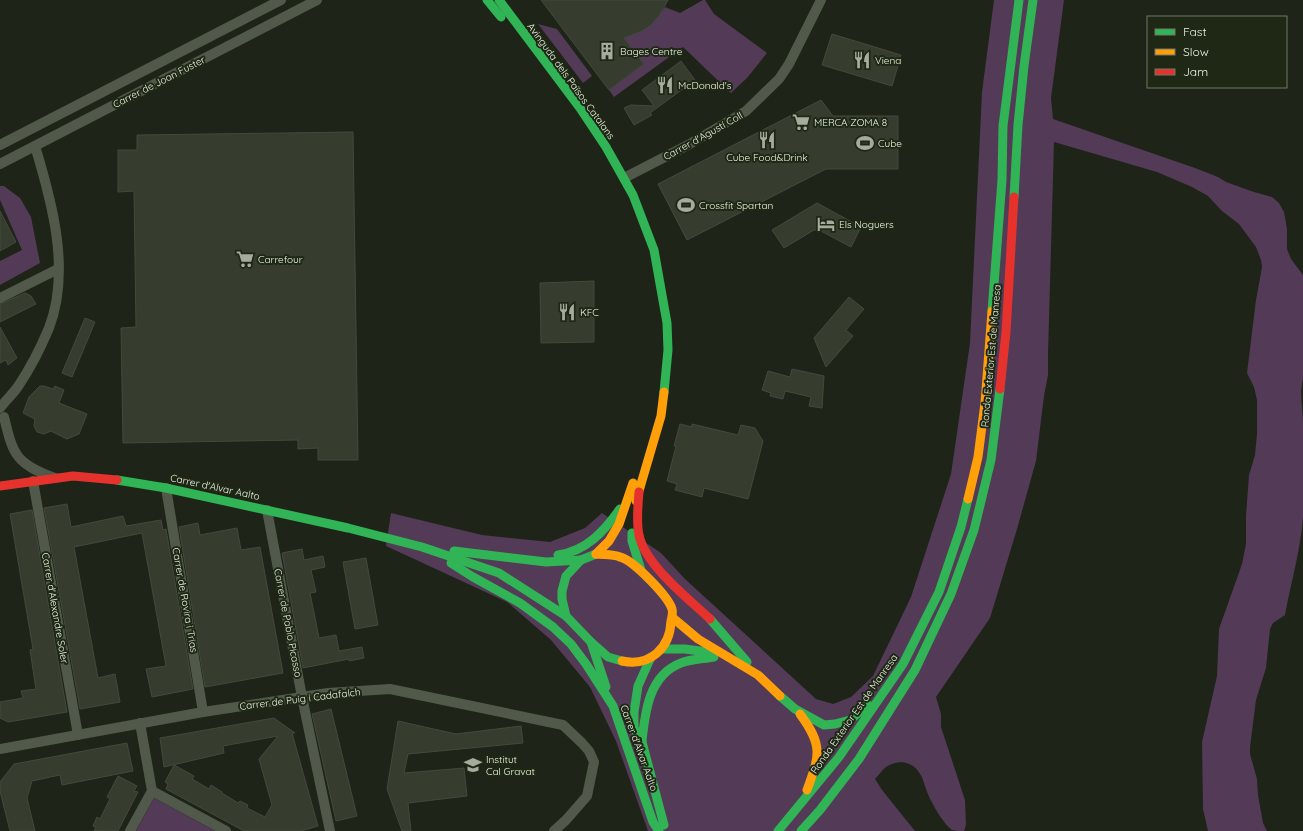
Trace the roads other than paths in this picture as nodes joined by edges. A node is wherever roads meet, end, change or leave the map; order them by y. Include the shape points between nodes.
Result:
1 (281, 0) edge
2 (317, 0) edge
3 (488, 0) edge
4 (499, 0) edge
5 (821, 0) edge
6 (1019, 0) edge
7 (1033, 0) edge
8 (0, 145) edge
9 (35, 146) junction
10 (0, 164) edge
11 (624, 178) junction
12 (58, 269) junction
13 (0, 298) edge
14 (2, 412) edge
15 (0, 428) edge
16 (55, 478) junction
17 (33, 481) junction
18 (0, 486) edge
19 (166, 488) junction
20 (639, 492) junction
21 (628, 498) junction
22 (266, 510) junction
23 (422, 547) junction
24 (596, 554) junction
25 (581, 560) junction
26 (528, 561) junction
27 (641, 570) junction
28 (566, 616) junction
29 (673, 618) junction
30 (591, 642) junction
31 (662, 649) junction
32 (724, 654) junction
33 (651, 658) junction
34 (758, 675) junction
35 (886, 691) junction
36 (302, 697) junction
37 (613, 706) junction
38 (795, 709) junction
39 (203, 712) junction
40 (140, 723) junction
41 (78, 735) junction
42 (642, 742) junction
43 (0, 749) edge
44 (152, 791) junction
45 (802, 803) junction
46 (130, 831) edge
47 (226, 831) edge
48 (330, 831) edge
49 (554, 831) edge
50 (659, 831) edge
51 (666, 831) edge
52 (778, 831) edge
53 (801, 831) edge

1 - 8 street, Carrer de Joan Fuster
2 - 9 street, Carrer de Joan Fuster
3 - 21 main road, Avinguda dels Països Catalans via 585,129 618,184 646,252 656,306 659,369 645,445
4 - 11 main road, Avinguda dels Països Catalans via 580,108
5 - 11 street, Carrer d'Agustí Coll via 779,79 746,111
6 - 35 main road, Ronda Exterior Est de Manresa via 1004,118 991,332 978,457 960,527 939,592 904,664
7 - 53 main road, Ronda Exterior Est de Manresa via 1018,125 1006,332 999,404 990,460 974,530 951,594 915,670 859,759
9 - 10 street, Carrer de Joan Fuster
9 - 12 street via 54,216
11 - 20 main road, Avinguda dels Països Catalans via 654,250 666,316 668,350 661,416
12 - 13 street
12 - 14 street via 55,303 49,328
14 - 15 street
14 - 16 street via 13,450 20,459
16 - 17 main road, Carrer d'Alvar Aalto
16 - 19 main road, Carrer d'Alvar Aalto via 94,477
17 - 18 main road, Carrer d'Alvar Aalto
17 - 41 street, Carrer d'Alexandre Soler
19 - 22 main road, Carrer d'Alvar Aalto
19 - 39 street, Carrer de Rovira i Trias
20 - 27 main road, Avinguda dels Països Catalans via 631,516 631,530
20 - 34 main road via 637,525 641,542 649,558 712,621
21 - 24 main road, Avinguda dels Països Catalans via 619,524 609,541
21 - 26 main road via 615,516 586,546 561,555
22 - 23 main road, Carrer d'Alvar Aalto
22 - 36 street, Carrer de Pablo Picasso
23 - 26 main road, Carrer d'Alvar Aalto
23 - 28 main road, Carrer d'Alvar Aalto via 499,573
23 - 37 main road, Carrer d'Alvar Aalto via 520,603 553,627 571,644
24 - 25 main road
24 - 27 main road via 622,557
25 - 26 main road, Carrer d'Alvar Aalto
25 - 28 main road via 566,576 562,591
27 - 29 main road via 661,592 672,609
28 - 30 main road
29 - 31 main road via 671,632
29 - 32 main road via 698,639
30 - 33 main road via 608,657 624,662 639,662
30 - 37 main road
31 - 32 main road
31 - 33 main road
32 - 34 main road
32 - 42 main road via 679,664 667,670 656,683 649,698
33 - 42 main road, Carrer d'Alvar Aalto via 638,686 634,712 634,728
34 - 38 main road
35 - 38 main road via 850,720 835,724 824,725
35 - 45 main road, Ronda Exterior Est de Manresa
36 - 39 street, Carrer de Puig i Cadafalch
36 - 48 street, Carrer de Pablo Picasso
36 - 49 street, Carrer de Puig i Cadafalch via 390,689 563,726 589,751 594,762 587,796
37 - 50 main road, Carrer d'Alvar Aalto via 653,822
38 - 45 main road via 810,728 818,744 818,758
39 - 40 street, Carrer de Puig i Cadafalch
40 - 41 street, Carrer de Puig i Cadafalch
40 - 44 street
41 - 43 street, Carrer de Puig i Cadafalch
42 - 51 main road, Carrer d'Alvar Aalto
44 - 46 street
44 - 47 street
45 - 52 main road, Ronda Exterior Est de Manresa

